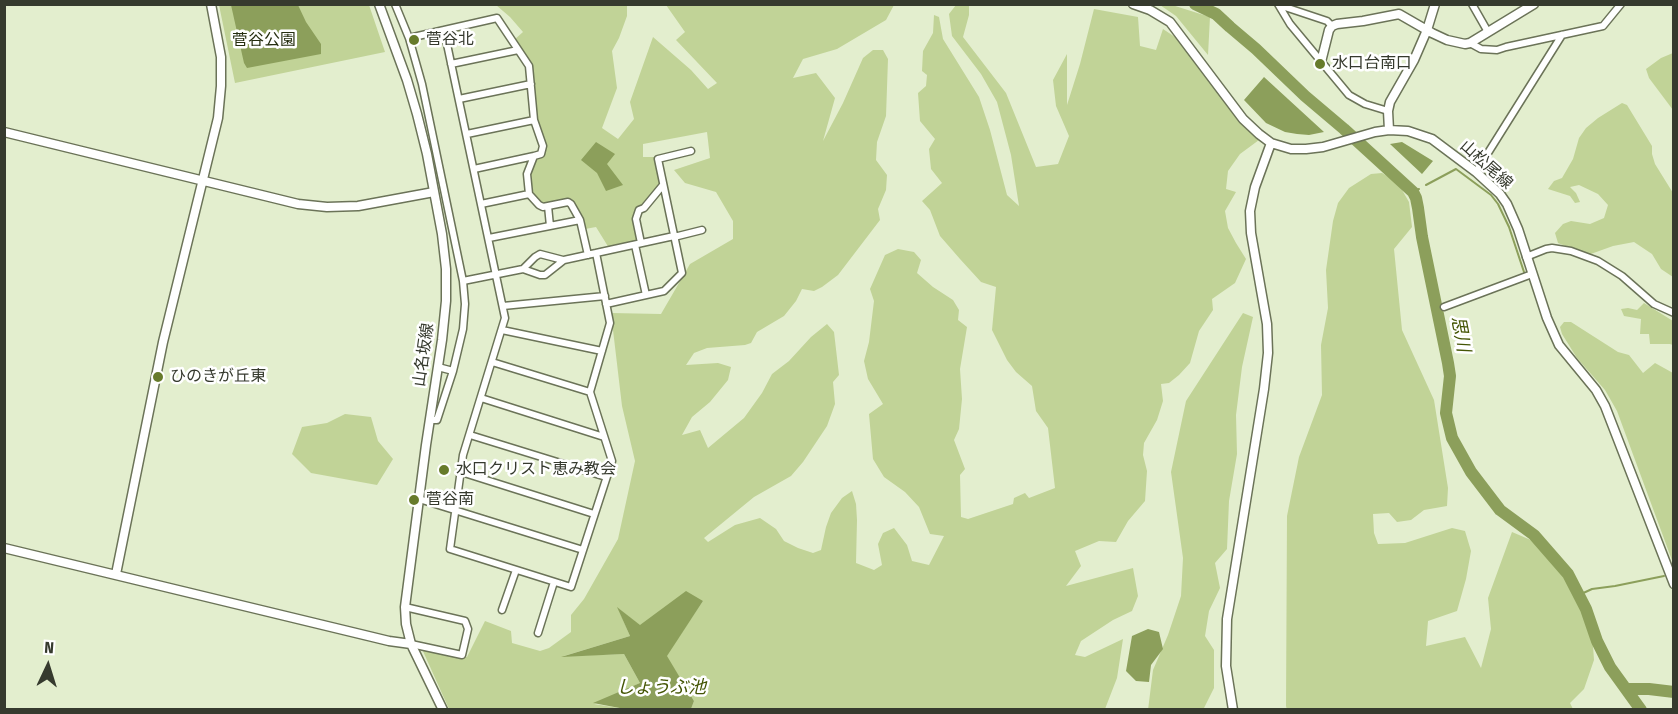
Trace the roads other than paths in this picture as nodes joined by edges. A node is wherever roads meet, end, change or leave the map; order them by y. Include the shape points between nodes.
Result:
1 (211, 4) edge
2 (379, 4) edge
3 (395, 4) edge
4 (1133, 4) edge
5 (1435, 4) edge
6 (1472, 4) edge
7 (1534, 4) edge
8 (1621, 4) edge
9 (1278, 5) edge
10 (1332, 26) junction
11 (444, 30) junction
12 (1427, 30) junction
13 (1488, 32) junction
14 (1562, 35) junction
15 (409, 38) junction
16 (1470, 43) junction
17 (518, 50) junction
18 (1321, 62) junction
19 (452, 64) junction
20 (531, 84) junction
21 (459, 99) junction
22 (1388, 111) junction
23 (534, 120) junction
24 (1389, 130) junction
25 (4, 132) edge
26 (467, 134) junction
27 (1271, 143) junction
28 (691, 151) dead end
29 (534, 156) junction
30 (474, 169) junction
31 (1476, 172) junction
32 (202, 181) junction
33 (663, 185) junction
34 (434, 192) junction
35 (529, 194) junction
36 (481, 204) junction
37 (548, 206) junction
38 (580, 220) junction
39 (550, 226) junction
40 (702, 230) dead end
41 (674, 236) junction
42 (489, 238) junction
43 (638, 244) junction
44 (596, 253) junction
45 (588, 255) junction
46 (1526, 257) junction
47 (564, 260) junction
48 (523, 269) junction
49 (496, 274) junction
50 (1532, 274) junction
51 (463, 280) junction
52 (646, 295) junction
53 (604, 296) junction
54 (606, 304) junction
55 (503, 306) junction
56 (1444, 307) dead end
57 (1674, 313) edge
58 (502, 330) junction
59 (602, 351) junction
60 (492, 362) junction
61 (438, 367) junction
62 (453, 371) junction
63 (590, 392) junction
64 (481, 399) junction
65 (430, 420) junction
66 (470, 435) junction
67 (604, 437) junction
68 (461, 472) junction
69 (606, 477) junction
70 (419, 498) junction
71 (455, 510) junction
72 (594, 514) junction
73 (4, 548) edge
74 (583, 550) junction
75 (516, 570) junction
76 (116, 574) junction
77 (554, 582) junction
78 (1674, 584) edge
79 (405, 607) junction
80 (502, 610) dead end
81 (538, 633) dead end
82 (411, 644) junction
83 (443, 710) edge
84 (1233, 710) edge

1 - 32 street via 221,57 221,86 218,118
2 - 34 street, 山名坂線 via 417,114
3 - 15 street
4 - 27 street, 山松尾線 via 1170,22 1243,119
5 - 12 street
6 - 13 street
7 - 13 street
8 - 14 street via 1603,26
9 - 10 street
9 - 18 street
10 - 12 street via 1399,14
10 - 18 street
11 - 15 street
11 - 17 street via 497,18
11 - 19 street
12 - 16 street via 1454,42
12 - 22 street
13 - 16 street
14 - 16 street via 1497,50 1481,49
14 - 31 street
15 - 51 street via 424,91
17 - 19 street
17 - 20 street via 529,66
18 - 22 street via 1349,95
19 - 21 street
20 - 21 street
20 - 23 street
21 - 26 street
22 - 24 street
23 - 26 street
23 - 29 street via 543,146 541,154
24 - 27 street, 山松尾線 via 1305,149
24 - 31 street, 山松尾線 via 1408,130 1432,139
25 - 32 street
26 - 30 street
27 - 84 street via 1250,211 1268,353 1227,620 1226,666
28 - 33 street via 658,159
29 - 30 street
29 - 35 street via 527,174
30 - 36 street
31 - 46 street, 山松尾線 via 1507,204
32 - 34 street via 327,207 358,206
32 - 76 street via 159,357
33 - 41 street
33 - 43 street via 639,210
34 - 61 street, 山名坂線 via 447,278
35 - 36 street
35 - 37 street via 539,205
36 - 42 street
37 - 38 street via 568,202
37 - 39 street
38 - 39 street
38 - 45 street
39 - 42 street
40 - 41 street
41 - 43 street
41 - 52 street via 682,273 664,291
42 - 49 street
43 - 44 street
43 - 52 street
44 - 45 street
44 - 53 street
45 - 47 street
46 - 50 street, 山松尾線
46 - 57 street via 1552,248 1598,261 1654,304
47 - 48 street via 545,275
47 - 48 street via 540,254
48 - 49 street
49 - 51 street
49 - 55 street
50 - 56 street
50 - 78 street, 山松尾線 via 1559,345 1605,406
51 - 62 street via 463,329
52 - 54 street
53 - 54 street
53 - 55 street
54 - 59 street via 610,322
55 - 58 street
58 - 59 street
58 - 60 street
59 - 63 street
60 - 63 street
60 - 64 street
61 - 62 street
61 - 65 street, 山名坂線
62 - 65 street via 441,413 437,420
63 - 67 street
64 - 66 street
64 - 67 street
65 - 70 street, 山名坂線
66 - 68 street
66 - 69 street
67 - 69 street via 612,461
68 - 71 street
68 - 72 street
69 - 72 street
70 - 71 street
70 - 79 street, 山名坂線
71 - 74 street
71 - 75 street via 450,549
72 - 74 street
73 - 76 street
74 - 77 street via 571,587
75 - 77 street
75 - 80 street
76 - 82 street
77 - 81 street
79 - 82 street, 山名坂線
79 - 82 street via 465,621 468,629 462,655
82 - 83 street, 山名坂線

